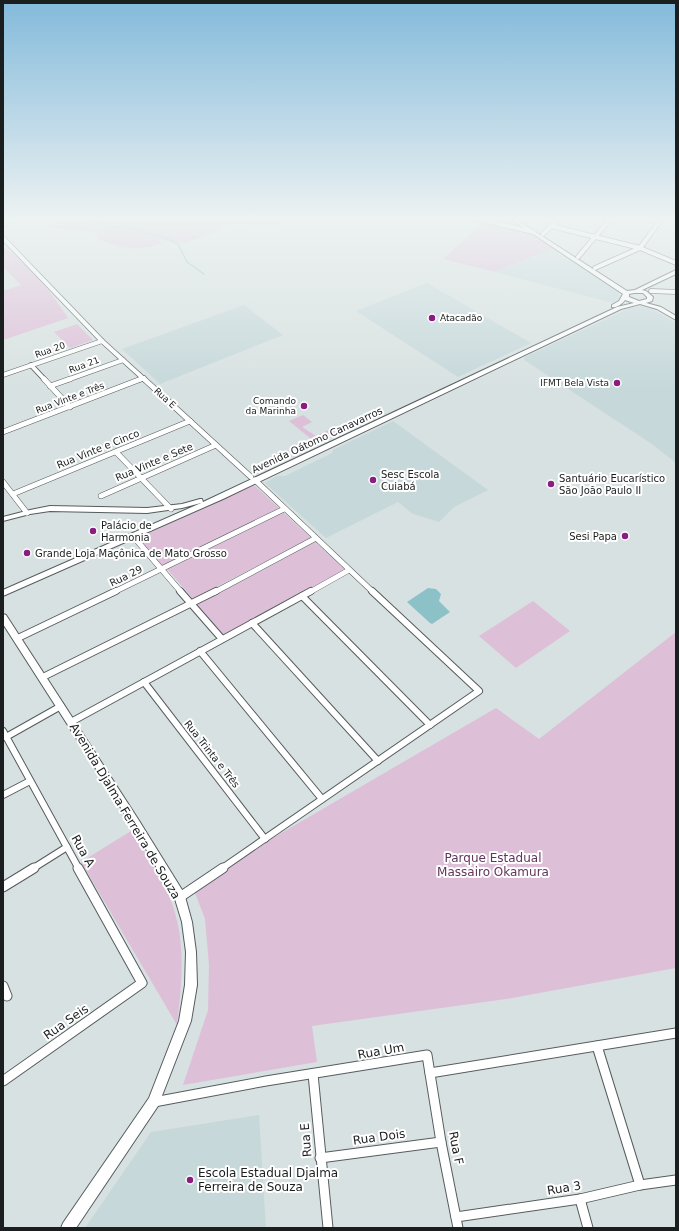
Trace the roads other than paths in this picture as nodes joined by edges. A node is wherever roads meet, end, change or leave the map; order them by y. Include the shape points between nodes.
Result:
1 (39, 275) edge
2 (602, 275) edge
3 (605, 275) edge
4 (668, 275) edge
5 (676, 278) edge
6 (676, 292) edge
7 (629, 293) junction
8 (650, 294) junction
9 (640, 303) junction
10 (676, 312) edge
11 (676, 318) edge
12 (102, 340) junction
13 (123, 360) junction
14 (31, 365) junction
15 (3, 375) edge
16 (144, 378) junction
17 (50, 386) junction
18 (70, 407) junction
19 (190, 421) junction
20 (3, 432) edge
21 (216, 445) junction
22 (116, 452) junction
23 (141, 477) junction
24 (253, 479) junction
25 (3, 482) edge
26 (13, 494) junction
27 (101, 496) dead end
28 (171, 509) junction
29 (284, 509) junction
30 (27, 513) junction
31 (3, 519) edge
32 (133, 536) junction
33 (316, 538) junction
34 (161, 568) junction
35 (349, 570) junction
36 (3, 593) edge
37 (302, 596) junction
38 (191, 604) junction
39 (4, 617) edge
40 (252, 622) junction
41 (18, 638) junction
42 (222, 639) junction
43 (200, 651) junction
44 (43, 677) junction
45 (144, 682) junction
46 (61, 706) junction
47 (71, 722) junction
48 (430, 725) junction
49 (5, 734) edge
50 (378, 761) junction
51 (30, 780) junction
52 (3, 796) edge
53 (322, 799) junction
54 (265, 839) junction
55 (67, 847) junction
56 (3, 887) edge
57 (180, 898) junction
58 (142, 983) joint
59 (3, 986) edge
60 (7, 996) dead end
61 (676, 1033) edge
62 (597, 1046) junction
63 (430, 1073) junction
64 (313, 1074) junction
65 (3, 1081) edge
66 (154, 1102) junction
67 (441, 1142) junction
68 (320, 1158) junction
69 (676, 1180) edge
70 (640, 1185) junction
71 (580, 1199) junction
72 (456, 1217) junction
73 (68, 1228) edge
74 (328, 1228) edge
75 (458, 1228) edge
76 (588, 1228) edge

1 - 12 street, Rua E
2 - 7 main road
3 - 7 main road
4 - 7 main road, Avenida Oátomo Canavarros
5 - 8 main road via 655,287
6 - 8 street
7 - 8 main road
7 - 9 main road via 630,300
7 - 24 main road, Avenida Oátomo Canavarros via 618,304
8 - 9 main road via 649,301
8 - 10 main road
9 - 11 main road via 659,308
9 - 24 main road, Avenida Oátomo Canavarros via 619,308
12 - 13 street, Rua E
12 - 14 street, Rua 20
13 - 16 street, Rua E
13 - 17 street, Rua 21
14 - 15 street, Rua 20
14 - 17 street
16 - 18 street, Rua Vinte e Três
16 - 19 street, Rua E
17 - 18 street
18 - 20 street, Rua Vinte e Três
19 - 21 street, Rua E
19 - 22 street, Rua Vinte e Cinco
21 - 23 street, Rua Vinte e Sete
21 - 24 street, Rua E
22 - 23 street
22 - 26 street, Rua Vinte e Cinco
23 - 27 street, Rua Vinte e Sete
23 - 28 street
24 - 28 main road, Avenida Oátomo Canavarros via 200,501
24 - 29 street, Rua E
24 - 32 main road, Avenida Oátomo Canavarros
25 - 26 street
26 - 30 street
28 - 30 main road, Avenida Oátomo Canavarros via 141,512 56,508
29 - 33 street, Rua E
29 - 34 street, Rua 29
30 - 31 main road, Avenida Oátomo Canavarros
32 - 34 street
32 - 36 main road, Avenida Oátomo Canavarros
33 - 35 street, Rua E
33 - 38 street
34 - 38 street
34 - 41 street, Rua 29
35 - 37 street
35 - 48 street, Rua E via 478,692
37 - 40 street
37 - 48 street
38 - 42 street
38 - 44 street
39 - 41 main road, Avenida Djalma Ferreira de Souza
40 - 42 street
40 - 50 street
41 - 44 main road, Avenida Djalma Ferreira de Souza
42 - 43 street
43 - 45 street
43 - 53 street
44 - 46 main road, Avenida Djalma Ferreira de Souza
45 - 47 street
45 - 54 street, Rua Trinta e Três
46 - 47 main road, Avenida Djalma Ferreira de Souza
46 - 49 street
47 - 57 main road, Avenida Djalma Ferreira de Souza
48 - 50 street
49 - 51 street, Rua A
50 - 53 street
51 - 52 street
51 - 55 street, Rua A
53 - 54 street
54 - 57 street
55 - 56 street
55 - 58 street, Rua A
57 - 66 main road, Avenida Djalma Ferreira de Souza via 187,922 191,952 191,984 185,1021
58 - 65 street, Rua Seis
59 - 60 street
61 - 62 street
62 - 63 street
62 - 70 street
63 - 64 street, Rua Um via 427,1055
63 - 67 street, Rua F
64 - 66 street, Rua Um
64 - 68 street, Rua E
66 - 73 main road, Avenida Djalma Ferreira de Souza
67 - 68 street, Rua Dois
67 - 72 street, Rua F
68 - 74 street, Rua E
69 - 70 street, Rua 3
70 - 71 street, Rua 3
71 - 72 street, Rua 3
71 - 76 street
72 - 75 street, Rua F

